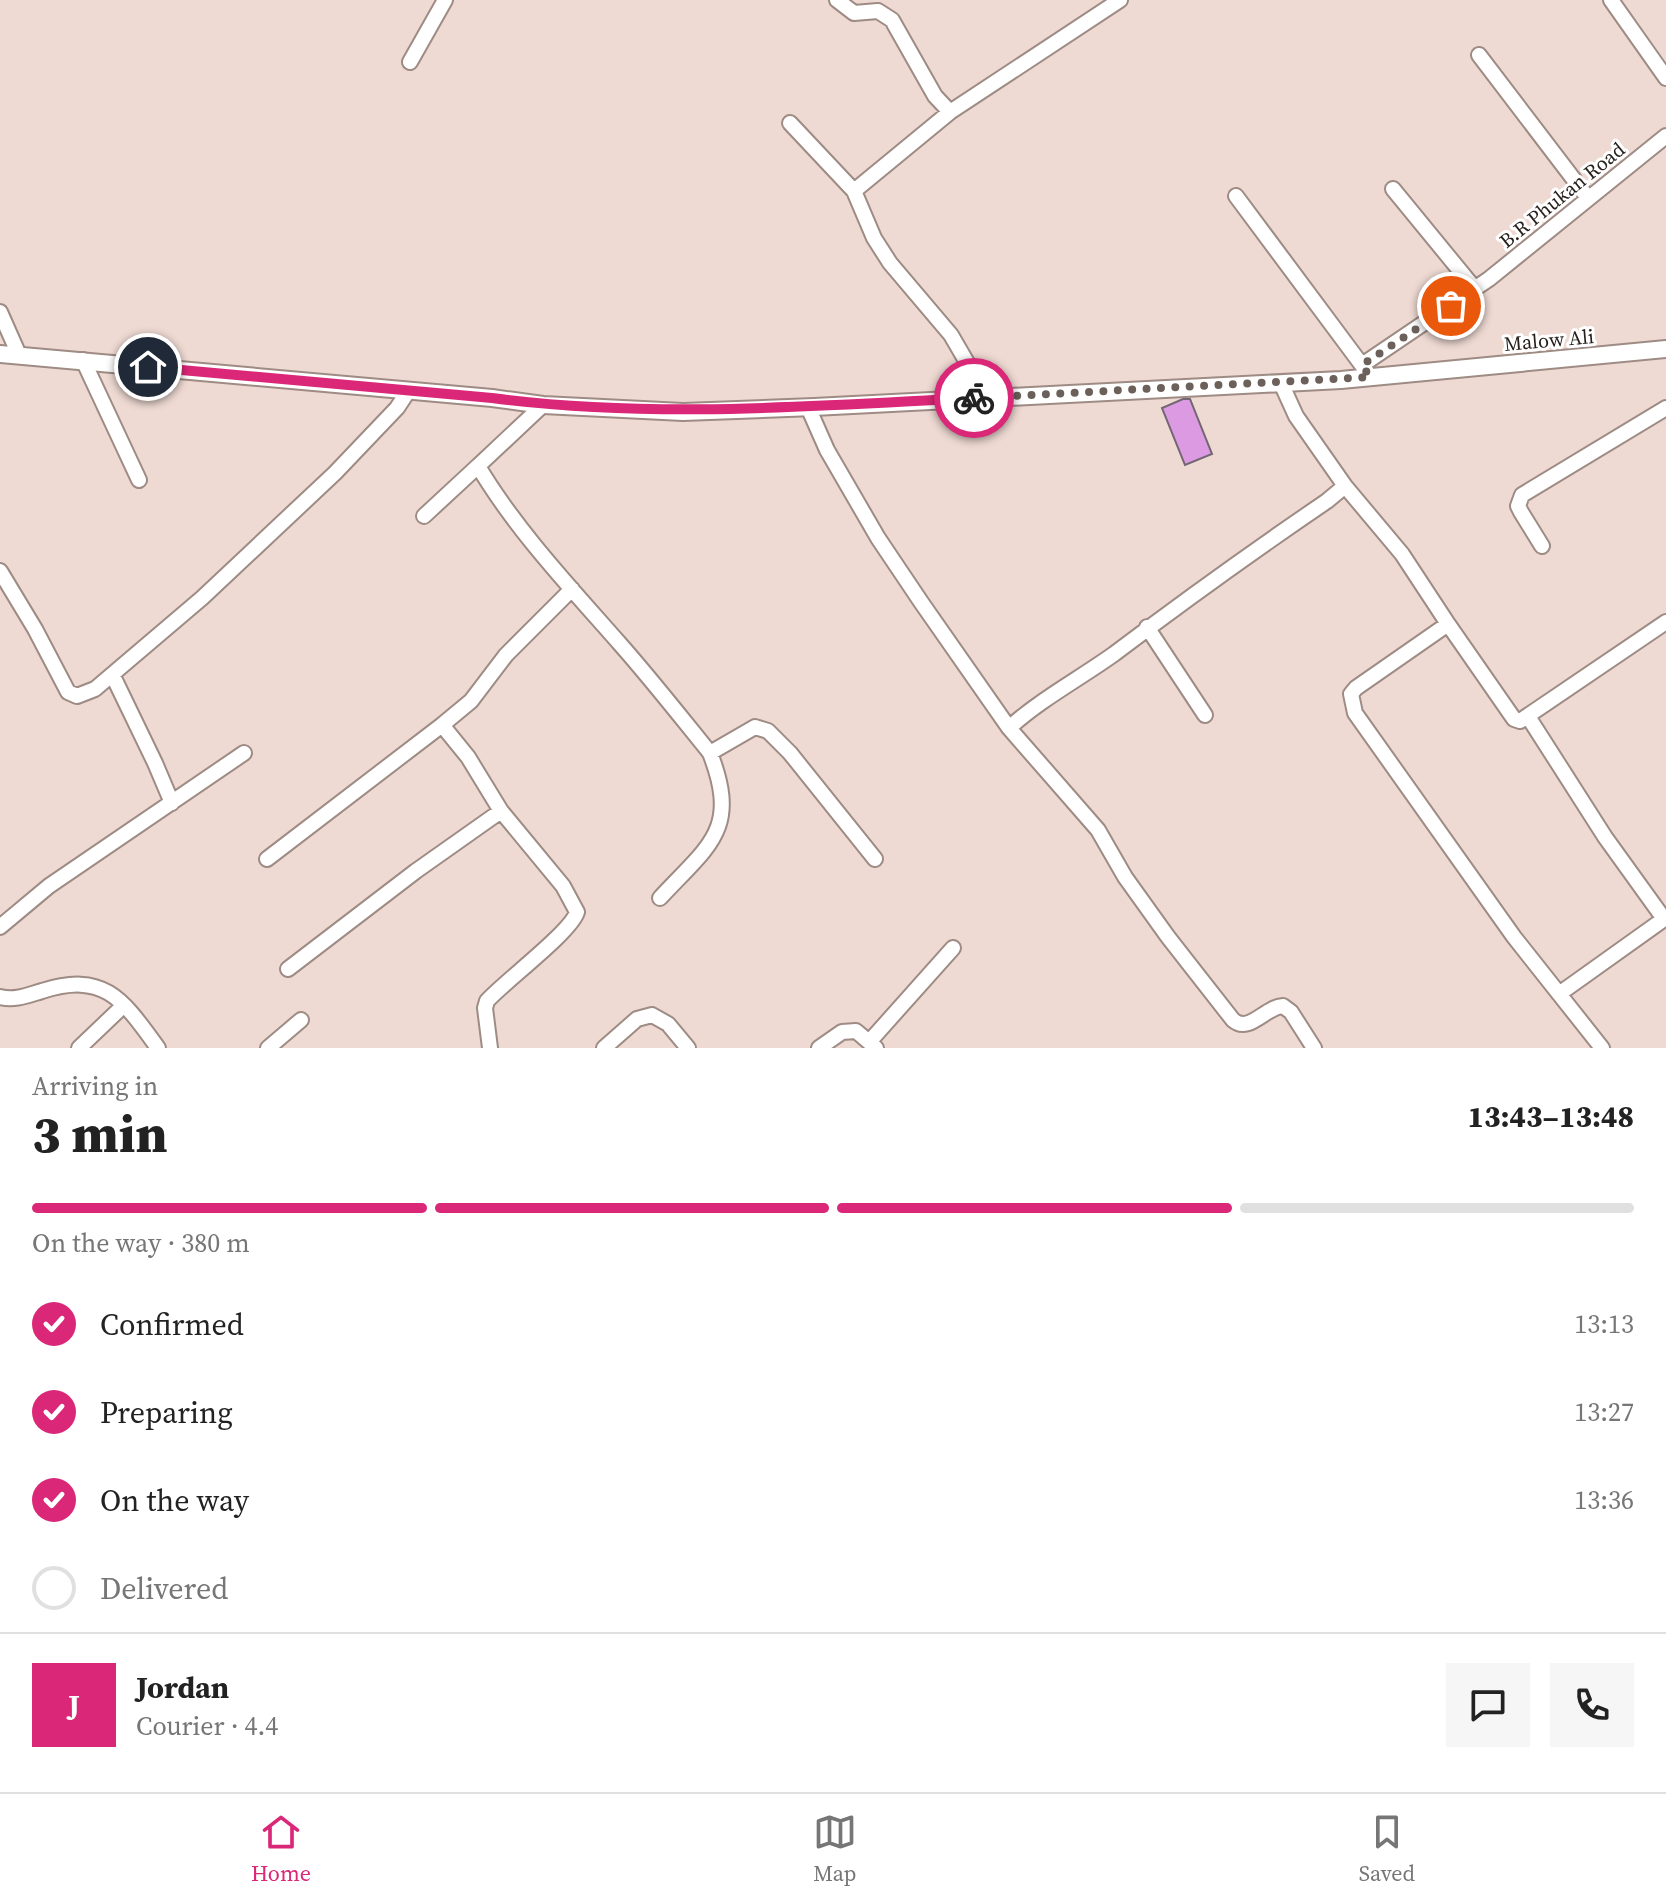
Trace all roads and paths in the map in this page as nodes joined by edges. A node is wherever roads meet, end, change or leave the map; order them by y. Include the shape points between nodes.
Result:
1 (445, 0) edge
2 (837, 0) edge
3 (1120, 0) edge
4 (1611, 0) edge
5 (1479, 55) dead end
6 (410, 62) dead end
7 (1666, 78) edge
8 (950, 112) junction
9 (790, 123) dead end
10 (1666, 136) edge
11 (1393, 189) dead end
12 (854, 191) junction
13 (1236, 196) dead end
14 (1588, 198) junction
15 (1475, 289) junction
16 (0, 312) edge
17 (1666, 349) edge
18 (0, 354) edge
19 (19, 355) junction
20 (83, 360) junction
21 (1366, 371) junction
22 (1281, 383) junction
23 (409, 390) junction
24 (987, 397) junction
25 (543, 405) junction
26 (808, 407) junction
27 (1666, 408) edge
28 (478, 466) junction
29 (139, 480) dead end
30 (1345, 486) junction
31 (424, 516) dead end
32 (1542, 546) dead end
33 (0, 571) edge
34 (572, 589) junction
35 (1666, 622) edge
36 (1448, 624) junction
37 (1147, 627) junction
38 (113, 676) junction
39 (1205, 715) dead end
40 (1529, 718) junction
41 (442, 725) junction
42 (1009, 728) junction
43 (244, 753) dead end
44 (710, 753) junction
45 (172, 803) junction
46 (501, 811) junction
47 (267, 859) dead end
48 (875, 859) dead end
49 (660, 898) dead end
50 (1665, 918) edge
51 (0, 927) edge
52 (953, 948) dead end
53 (288, 969) dead end
54 (1559, 994) junction
55 (0, 997) edge
56 (123, 1006) junction
57 (301, 1020) dead end
58 (874, 1045) edge
59 (79, 1048) edge
60 (158, 1048) edge
61 (268, 1048) edge
62 (490, 1048) edge
63 (604, 1048) edge
64 (688, 1048) edge
65 (819, 1048) edge
66 (1314, 1048) edge
67 (1602, 1048) edge

1 - 6 street
2 - 8 street via 854,13 878,11 892,20 935,96
3 - 8 street
4 - 7 street
5 - 14 street
8 - 12 street
9 - 12 street
10 - 14 street, B.R Phukan Road
11 - 15 street
12 - 24 street via 890,263 951,335
13 - 21 street
14 - 15 street, B.R Phukan Road
15 - 21 street, B.R Phukan Road
16 - 19 street
17 - 21 street, Malow Ali
18 - 19 street, Malow Ali
19 - 20 street, Malow Ali
20 - 23 street, Malow Ali
20 - 29 street
21 - 22 street, Malow Ali
22 - 24 street, Malow Ali
22 - 30 street via 1296,416
23 - 25 street, Malow Ali
23 - 38 street via 335,473
24 - 26 street, Malow Ali
25 - 26 street, Malow Ali via 683,412
25 - 28 street
26 - 42 street via 878,538
27 - 32 street via 1522,495 1521,512
28 - 31 street
28 - 34 street
30 - 36 street via 1402,554
30 - 37 street
33 - 38 street via 68,692 84,695
34 - 41 street via 506,655 471,701
34 - 44 street
35 - 40 street
36 - 40 street via 1514,719
36 - 54 street via 1356,688 1352,707 1450,850
37 - 39 street
37 - 42 street
38 - 45 street
40 - 50 street via 1605,837
41 - 46 street
41 - 47 street
42 - 66 street via 1098,830 1125,877 1233,1020 1245,1026 1283,1006
43 - 45 street
44 - 48 street via 755,727 768,731
44 - 49 street via 721,781 722,816 709,845
45 - 51 street via 49,886
46 - 53 street
46 - 62 street via 563,886 577,912 487,1001
50 - 54 street
52 - 58 street
54 - 67 street
55 - 56 street via 82,982 101,988
56 - 59 street
56 - 60 street
57 - 61 street
58 - 65 street via 856,1031 842,1032
63 - 64 street via 637,1019 652,1015 668,1024

